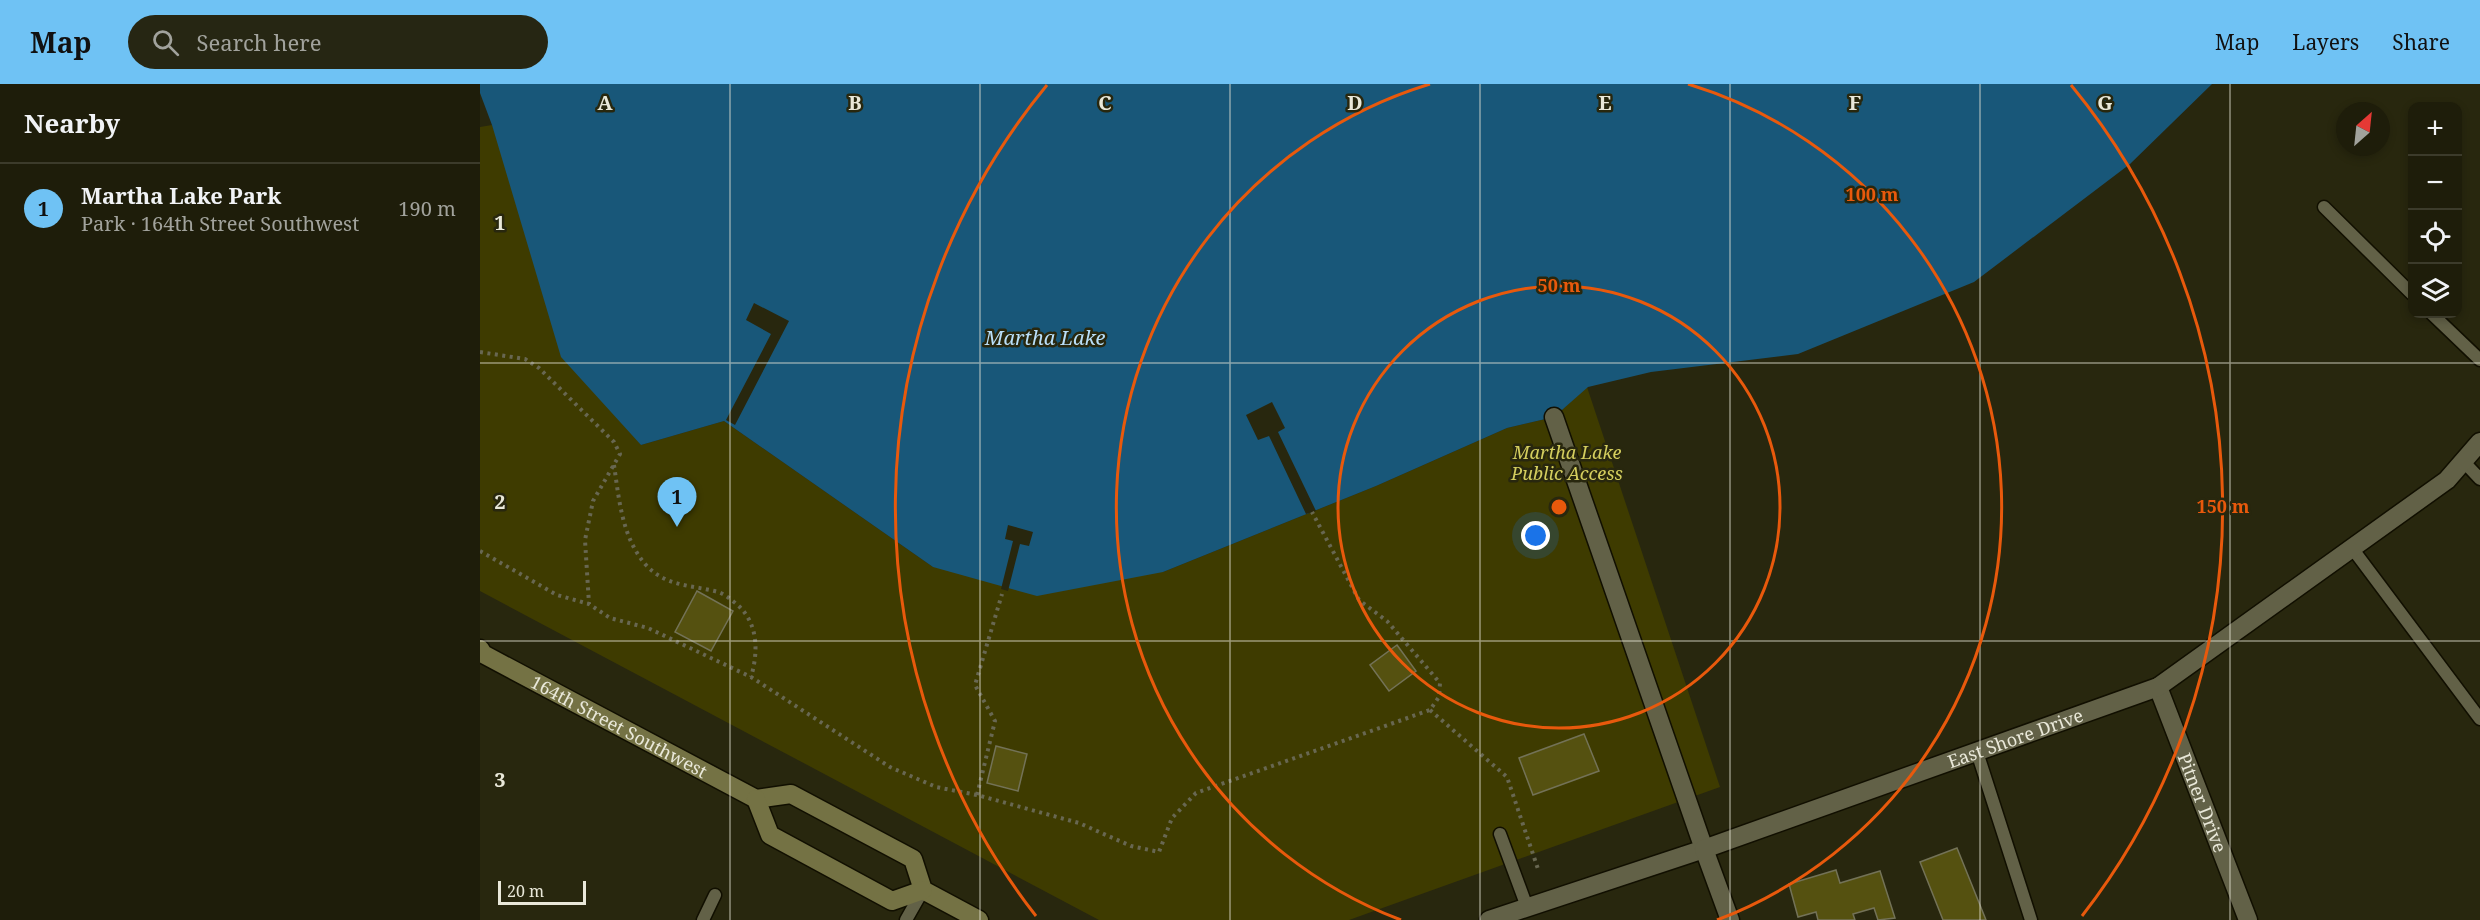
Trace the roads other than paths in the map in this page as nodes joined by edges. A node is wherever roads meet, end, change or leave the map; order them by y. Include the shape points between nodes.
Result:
1 (2324, 207) dead end
2 (2408, 290) edge
3 (2436, 318) edge
4 (2480, 360) edge
5 (1554, 417) dead end
6 (2480, 442) edge
7 (2463, 461) junction
8 (2480, 479) edge
9 (2352, 548) junction
10 (481, 652) edge
11 (2158, 687) junction
12 (2480, 719) edge
13 (1977, 752) junction
14 (756, 799) junction
15 (1500, 834) dead end
16 (1704, 849) junction
17 (923, 890) junction
18 (715, 896) dead end
19 (1527, 908) junction
20 (703, 920) edge
21 (906, 920) edge
22 (979, 920) edge
23 (1489, 920) edge
24 (1730, 920) edge
25 (2031, 920) edge
26 (2247, 920) edge

1 - 2 lane
3 - 4 lane
5 - 16 street
6 - 7 street, East Shore Drive
7 - 8 lane
7 - 9 street, East Shore Drive via 2446,480
9 - 11 street, East Shore Drive
9 - 12 lane
10 - 14 main road, 164th Street Southwest
11 - 13 street, East Shore Drive
11 - 26 street, Pitner Drive
13 - 16 street, East Shore Drive
13 - 25 lane
14 - 17 main road via 791,794 913,859
14 - 17 main road via 770,835 892,901
15 - 19 lane
16 - 19 street, East Shore Drive
16 - 24 street
17 - 21 lane
17 - 22 main road
18 - 20 lane
19 - 23 street, East Shore Drive

